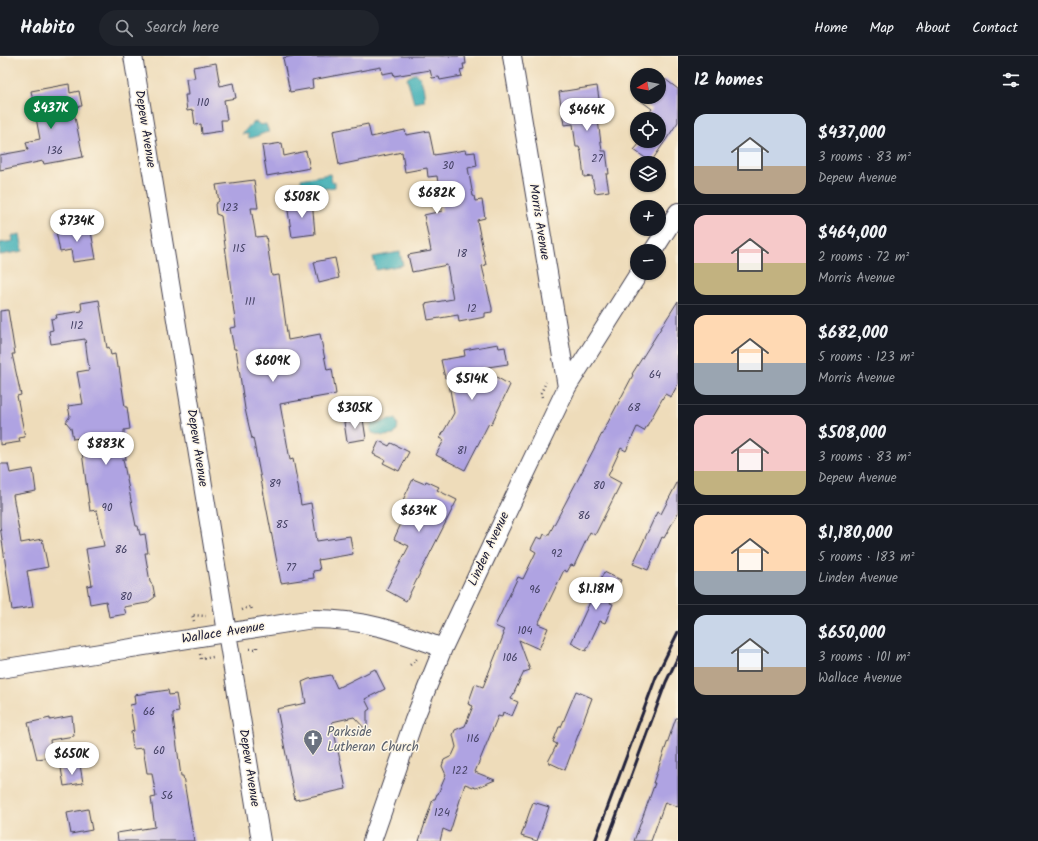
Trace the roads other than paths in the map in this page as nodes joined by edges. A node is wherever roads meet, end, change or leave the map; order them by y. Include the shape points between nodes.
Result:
1 (133, 56) edge
2 (512, 56) edge
3 (678, 212) edge
4 (657, 244) edge
5 (635, 280) edge
6 (566, 387) junction
7 (227, 632) junction
8 (443, 648) junction
9 (0, 669) edge
10 (261, 841) edge
11 (372, 841) edge

1 - 7 street, Depew Avenue
2 - 6 street, Morris Avenue
3 - 4 street
5 - 6 street, Linden Avenue
6 - 8 street, Linden Avenue
7 - 8 street, Wallace Avenue via 313,619 342,619 383,627
7 - 9 street, Wallace Avenue
7 - 10 street, Depew Avenue
8 - 11 street, Linden Avenue via 414,720

